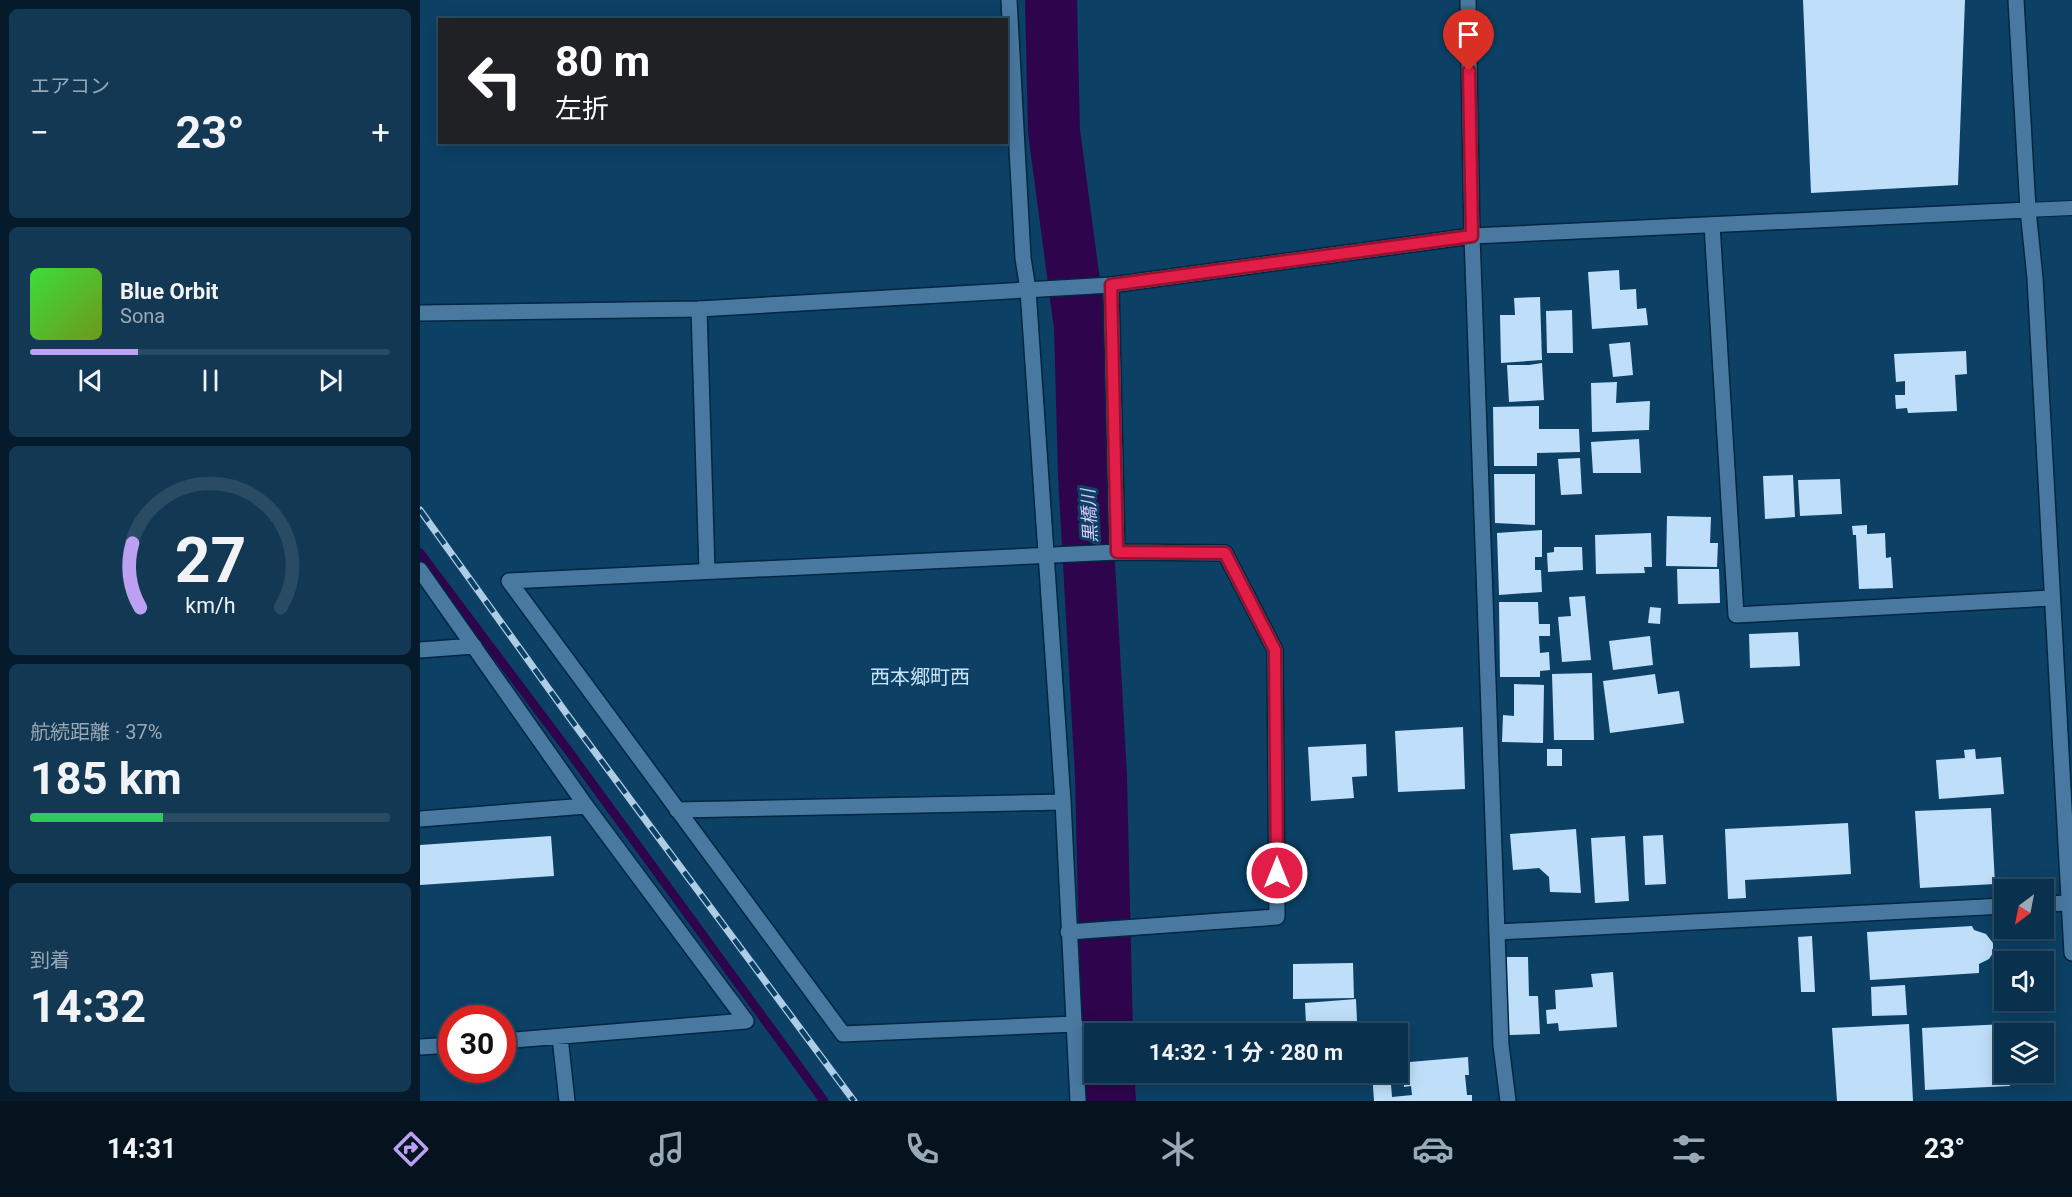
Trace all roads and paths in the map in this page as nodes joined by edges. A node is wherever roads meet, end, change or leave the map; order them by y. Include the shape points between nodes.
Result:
1 (1009, 0) edge
2 (1467, 0) edge
3 (2016, 0) edge
4 (2072, 208) edge
5 (2028, 210) junction
6 (1712, 225) junction
7 (1472, 236) junction
8 (1111, 285) junction
9 (1028, 290) junction
10 (699, 309) junction
11 (420, 313) edge
12 (1117, 552) junction
13 (1047, 556) junction
14 (420, 570) edge
15 (707, 571) junction
16 (2052, 598) junction
17 (474, 646) junction
18 (420, 650) edge
19 (1063, 802) junction
20 (586, 806) junction
21 (677, 810) junction
22 (420, 819) edge
23 (2069, 903) junction
24 (2054, 904) edge
25 (1994, 907) edge
26 (1068, 932) junction
27 (1498, 932) junction
28 (2072, 952) edge
29 (1075, 1024) junction
30 (560, 1036) junction
31 (516, 1040) edge
32 (438, 1046) edge
33 (420, 1047) edge
34 (567, 1101) edge
35 (1078, 1101) edge
36 (1508, 1101) edge

1 - 9 street
2 - 7 street
3 - 5 street
4 - 5 lane
5 - 6 street
5 - 16 street
6 - 7 street
6 - 16 street via 1736,615
7 - 8 street
7 - 27 street
8 - 9 street
8 - 12 street
9 - 10 street
9 - 13 street
10 - 11 street
10 - 15 street
12 - 13 street
12 - 26 street via 1225,553 1275,650 1277,917
13 - 15 street
13 - 19 street
14 - 17 street
15 - 21 street via 509,580
16 - 23 street
17 - 18 street
17 - 20 street
19 - 21 street
19 - 26 street
20 - 22 street
20 - 30 street via 746,1021
21 - 29 street via 843,1034
23 - 24 street
23 - 28 street
25 - 27 street
26 - 29 street
27 - 36 street via 1501,1045
29 - 35 street
30 - 31 street
30 - 34 street
32 - 33 street

